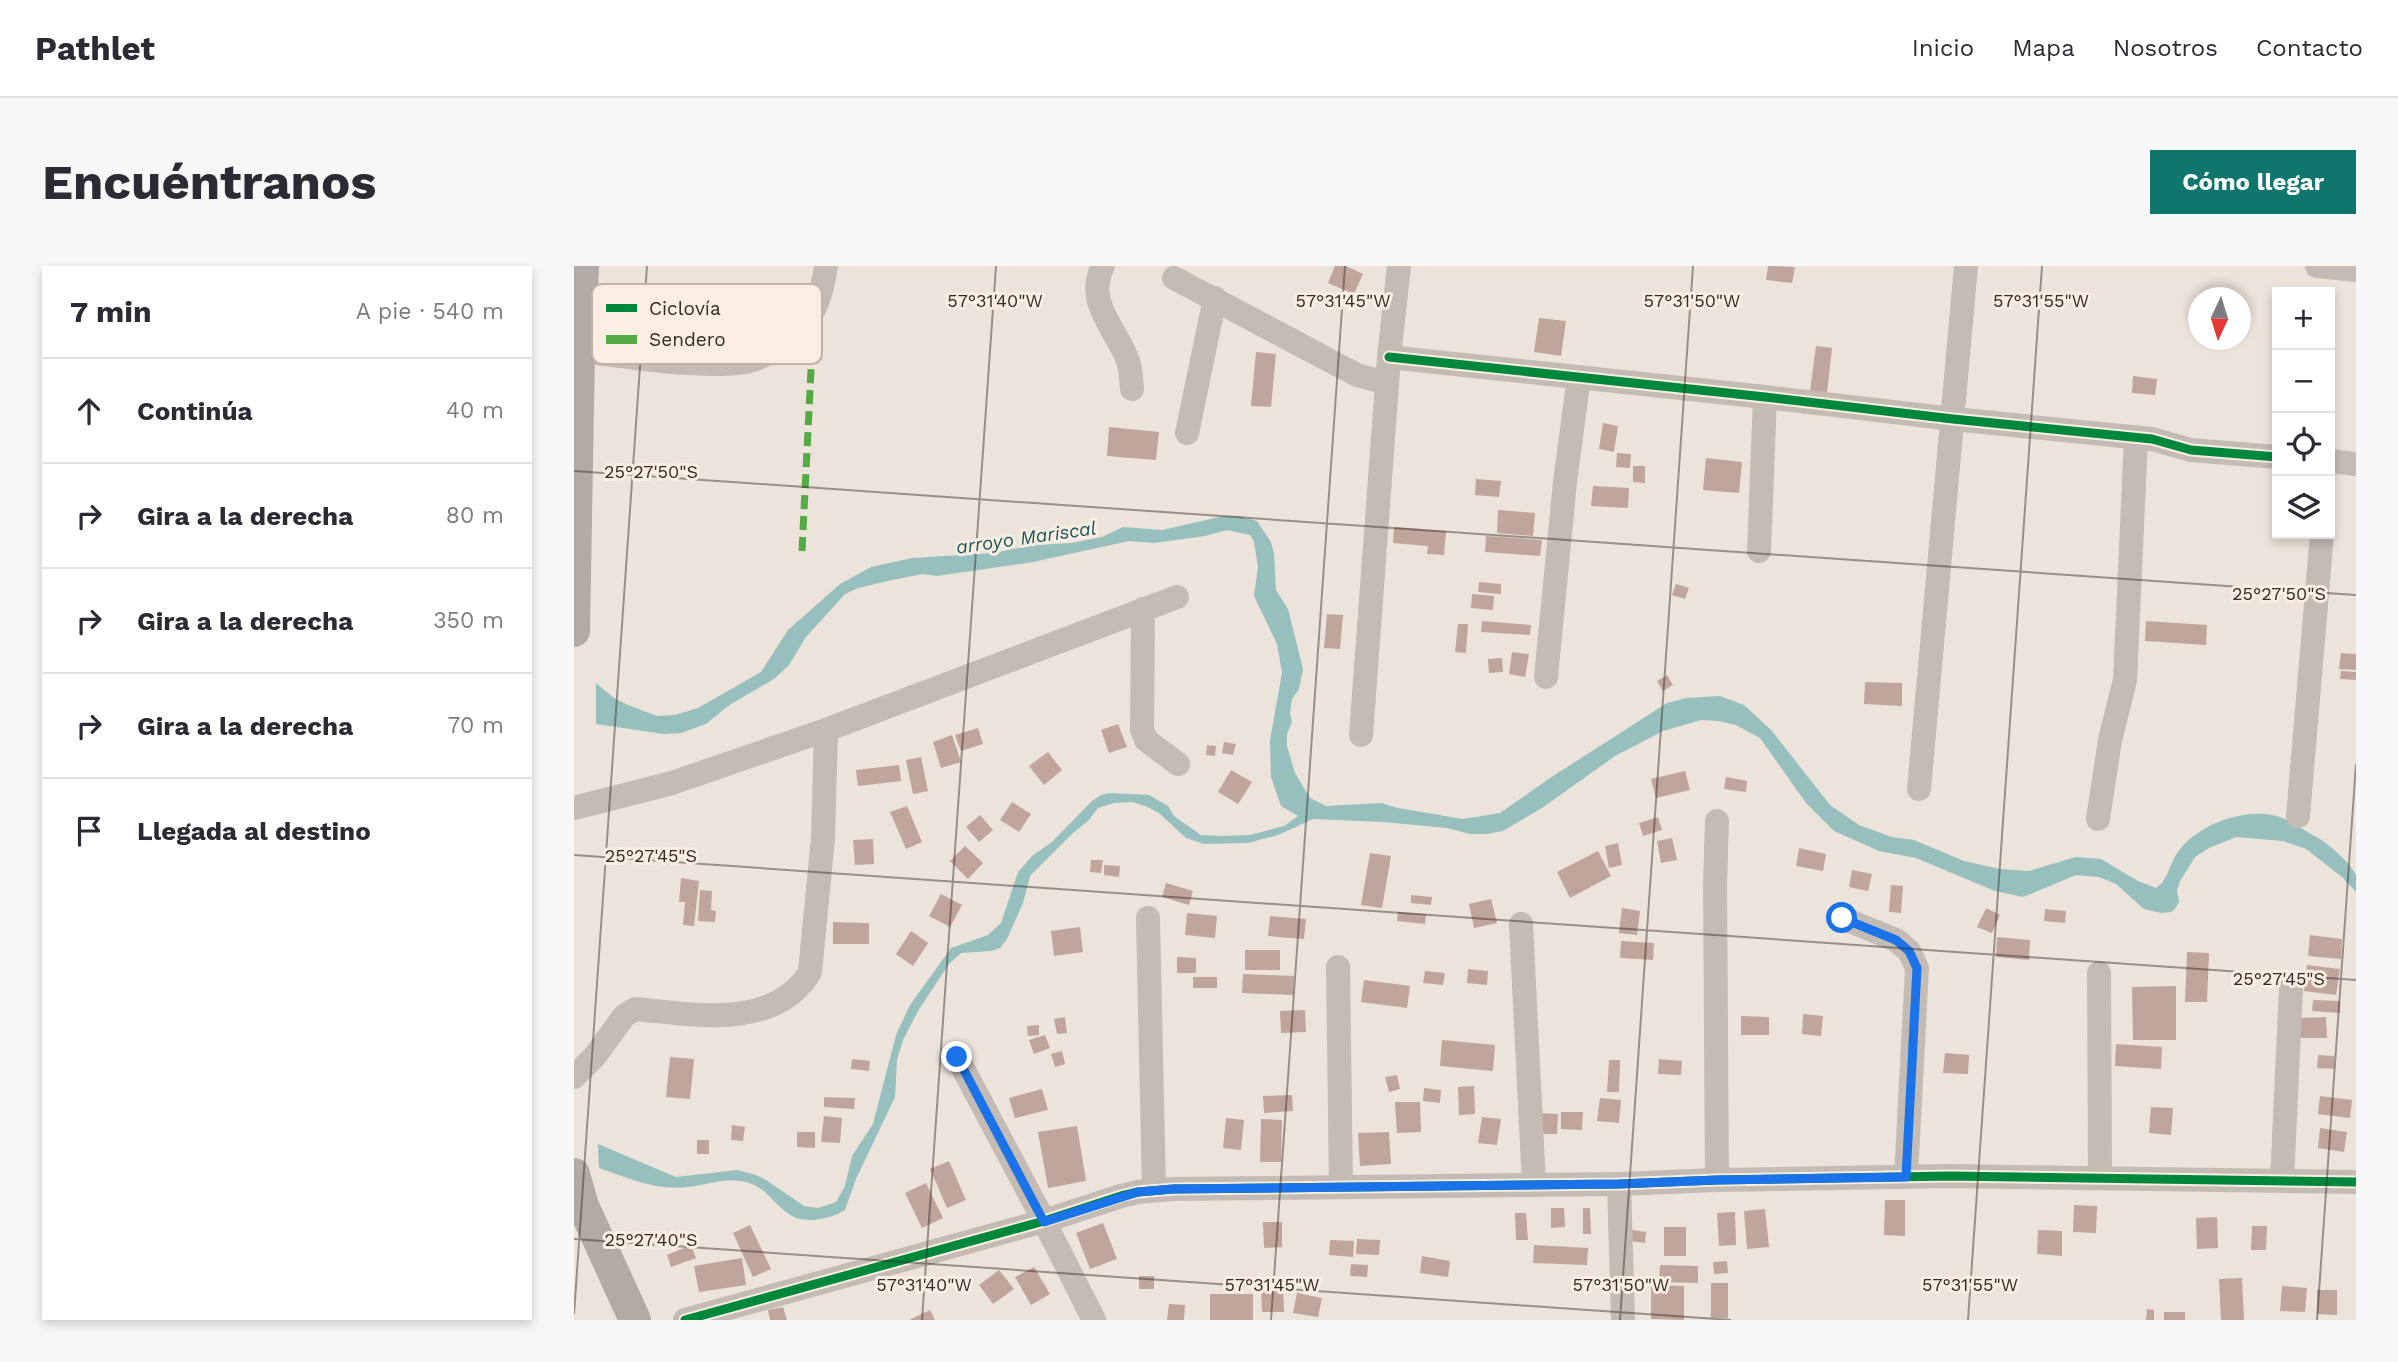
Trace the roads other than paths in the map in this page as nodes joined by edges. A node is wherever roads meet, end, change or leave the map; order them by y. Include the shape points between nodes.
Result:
1 (583, 266) edge
2 (826, 266) edge
3 (1103, 266) edge
4 (1399, 266) edge
5 (1966, 266) edge
6 (2317, 266) edge
7 (2356, 270) edge
8 (1174, 278) dead end
9 (821, 284) edge
10 (1215, 298) junction
11 (579, 351) junction
12 (592, 352) edge
13 (1389, 357) junction
14 (1579, 377) junction
15 (1387, 383) junction
16 (1132, 389) dead end
17 (1765, 397) junction
18 (1953, 419) junction
19 (1187, 433) dead end
20 (2136, 438) junction
21 (2272, 457) edge
22 (2335, 462) edge
23 (2356, 464) edge
24 (2322, 539) edge
25 (1759, 551) dead end
26 (1177, 597) dead end
27 (1143, 609) junction
28 (574, 631) edge
29 (1546, 677) dead end
30 (826, 730) junction
31 (1361, 735) dead end
32 (1178, 764) dead end
33 (1919, 789) dead end
34 (574, 808) edge
35 (2298, 816) dead end
36 (2098, 819) dead end
37 (1717, 821) dead end
38 (1148, 918) dead end
39 (1842, 918) dead end
40 (1521, 924) dead end
41 (1338, 967) dead end
42 (2099, 973) dead end
43 (2291, 988) dead end
44 (957, 1057) dead end
45 (574, 1076) edge
46 (574, 1174) edge
47 (1906, 1177) junction
48 (2100, 1177) junction
49 (1717, 1180) junction
50 (2282, 1181) junction
51 (2356, 1182) edge
52 (1619, 1184) junction
53 (1534, 1185) junction
54 (1341, 1187) junction
55 (1154, 1190) junction
56 (1044, 1222) junction
57 (635, 1320) edge
58 (685, 1320) edge
59 (1094, 1320) edge
60 (1623, 1320) edge

1 - 11 main road
2 - 9 street
3 - 16 street via 1100,306 1128,360
4 - 13 street
5 - 18 street
6 - 7 street
8 - 10 street
10 - 15 street via 1357,375
10 - 19 street
11 - 12 street
11 - 28 main road
13 - 14 street
13 - 15 street
14 - 17 street
14 - 29 street
15 - 31 street
17 - 18 street
17 - 25 street
18 - 20 street
18 - 33 street
20 - 21 street via 2191,450
20 - 36 street via 2125,680
22 - 23 street
24 - 35 street
26 - 27 street
27 - 30 street
27 - 32 street via 1142,730 1146,740
30 - 34 street via 672,783
30 - 45 street via 821,865 810,972 800,988 762,1009 736,1015 635,1009
37 - 49 street
38 - 55 street
39 - 47 street via 1896,940 1909,951 1917,968
40 - 53 street
41 - 54 street
42 - 48 street
43 - 50 street
44 - 56 street
46 - 57 main road via 583,1206
47 - 48 street
47 - 49 street
48 - 50 street
49 - 52 street
50 - 51 street
52 - 53 street
52 - 60 street
53 - 54 street
54 - 55 street
55 - 56 street
56 - 58 street
56 - 59 street

